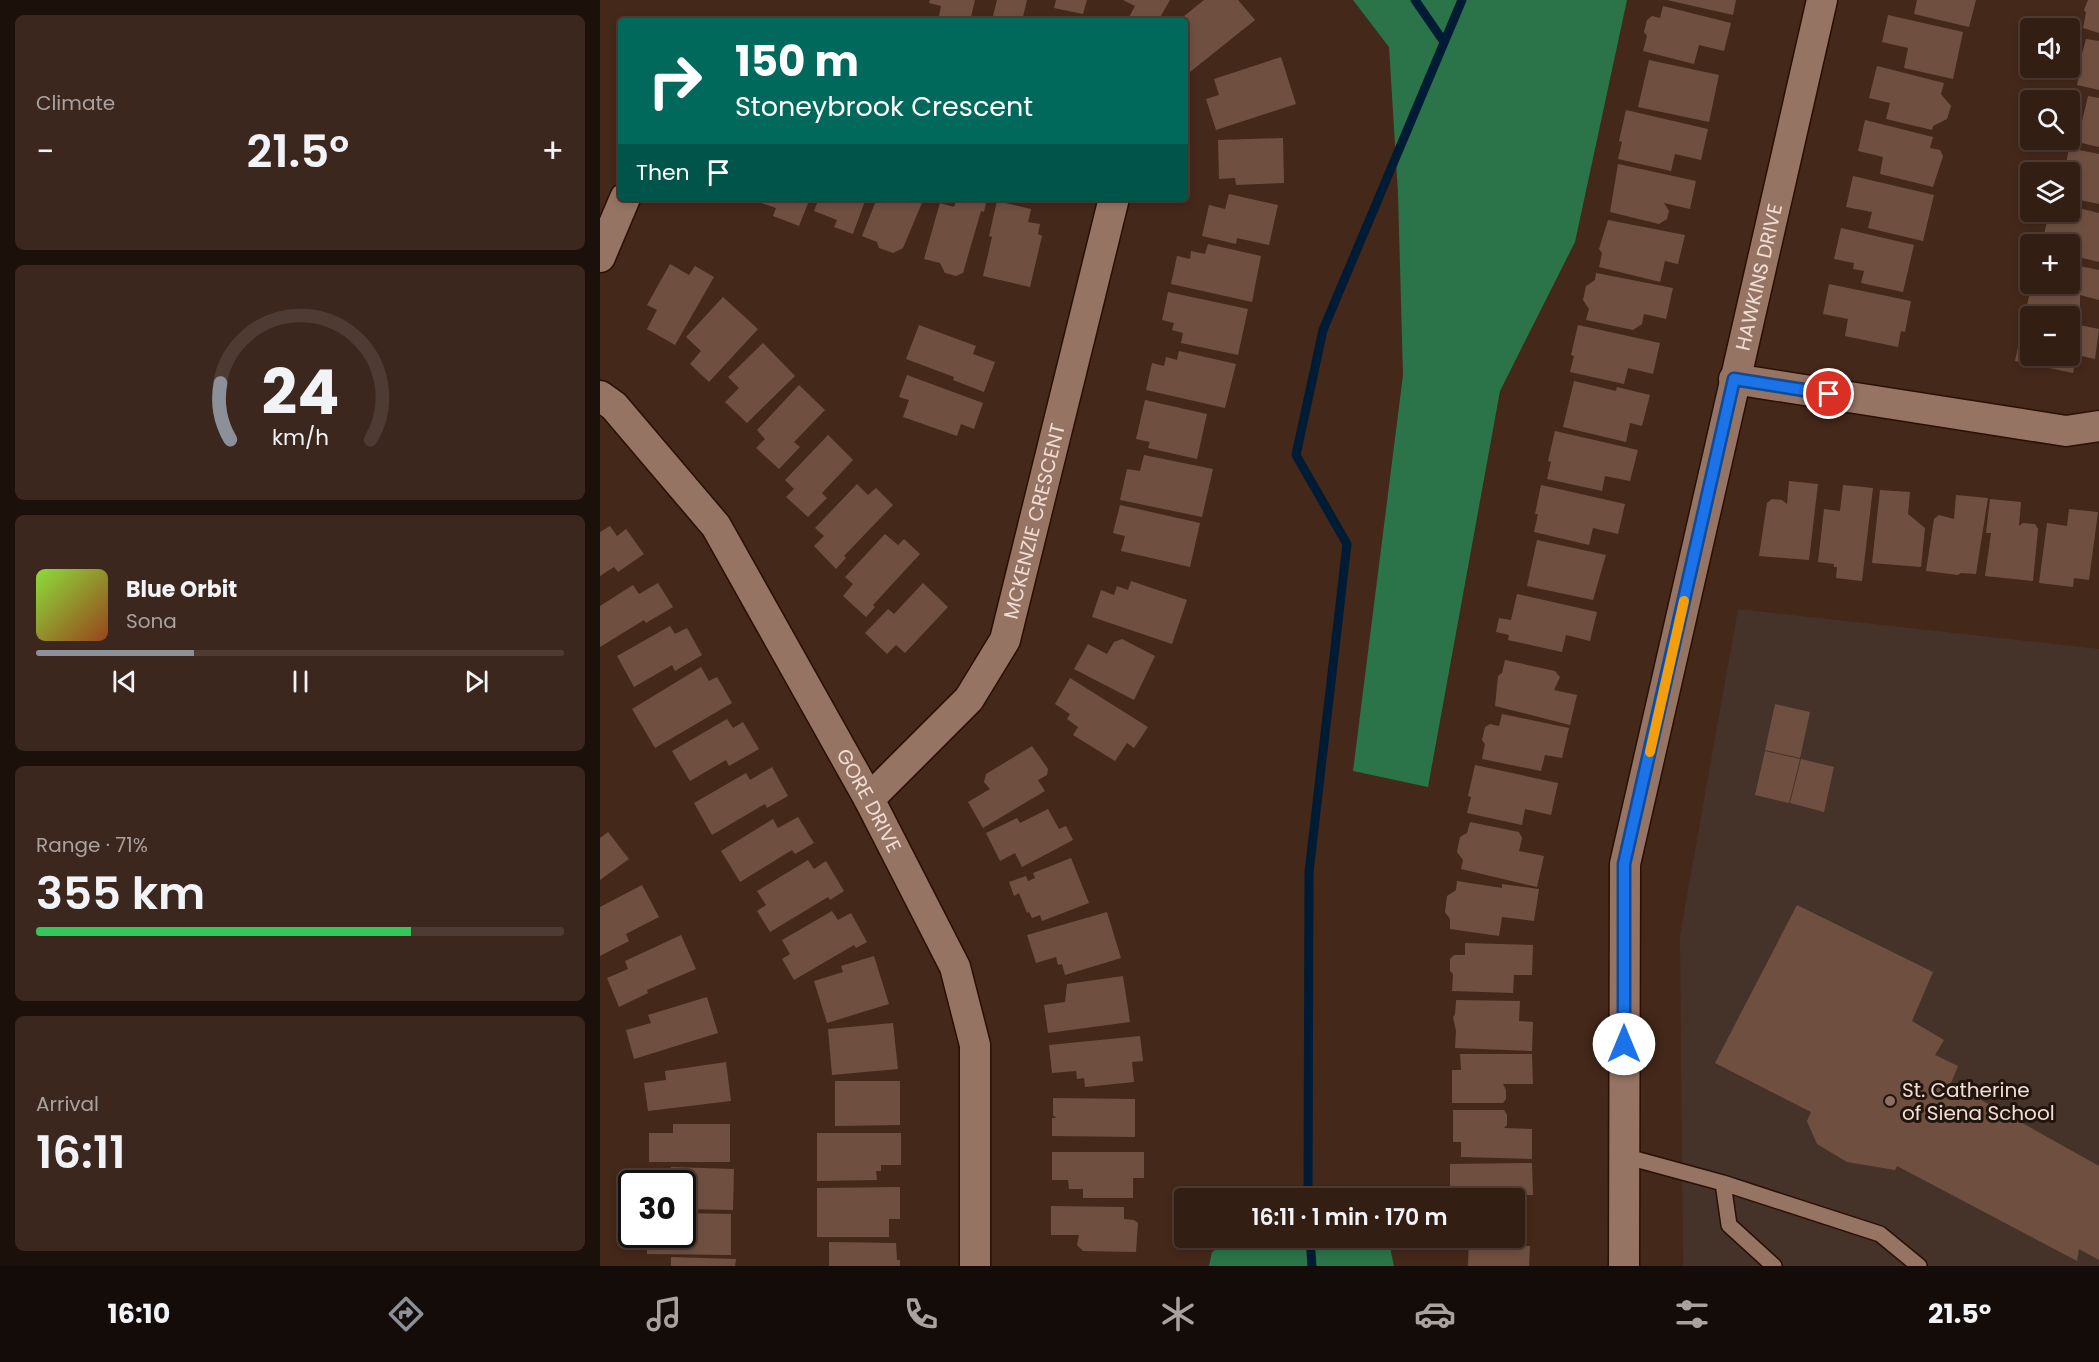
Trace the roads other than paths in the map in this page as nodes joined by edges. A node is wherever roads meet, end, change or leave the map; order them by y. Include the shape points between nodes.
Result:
1 (1822, 0) edge
2 (624, 201) edge
3 (1113, 201) edge
4 (600, 257) edge
5 (1734, 379) junction
6 (600, 396) edge
7 (2099, 426) edge
8 (869, 799) junction
9 (1624, 1156) junction
10 (1723, 1183) junction
11 (975, 1266) edge
12 (1624, 1266) edge
13 (1774, 1266) edge
14 (1918, 1266) edge

1 - 5 street, HAWKINS DRIVE
2 - 4 street
3 - 8 street, MCKENZIE CRESCENT via 1005,640 969,699
5 - 7 street via 2066,431
5 - 9 street, HAWKINS DRIVE via 1624,864
6 - 8 street, GORE DRIVE via 614,406 716,526
8 - 11 street, GORE DRIVE via 955,967 975,1045
9 - 10 lane
9 - 12 street, HAWKINS DRIVE
10 - 13 lane via 1729,1225
10 - 14 lane via 1880,1234

